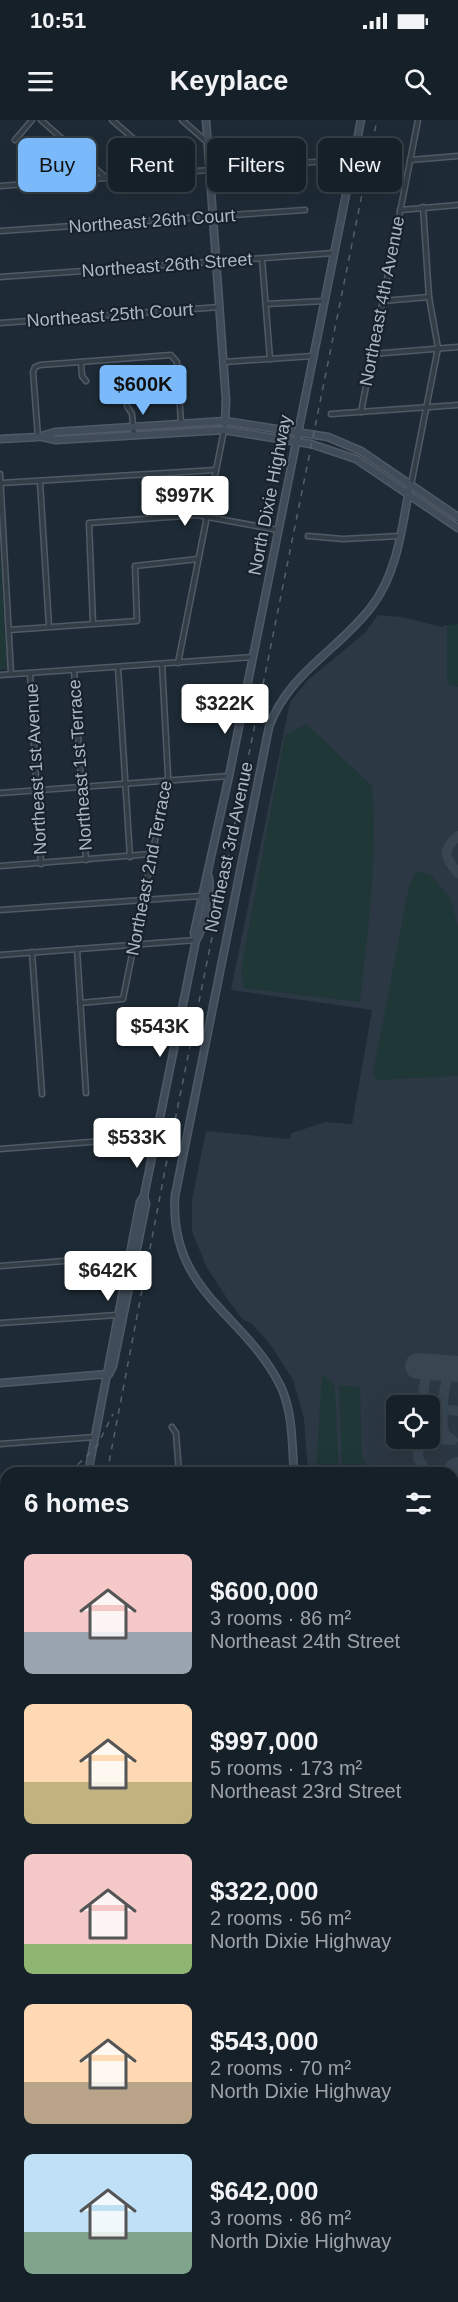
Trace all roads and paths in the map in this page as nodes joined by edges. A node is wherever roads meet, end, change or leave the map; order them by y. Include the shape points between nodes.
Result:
1 (32, 120) edge
2 (41, 120) edge
3 (112, 120) edge
4 (182, 120) edge
5 (206, 120) edge
6 (361, 120) edge
7 (418, 120) edge
8 (133, 138) edge
9 (208, 138) edge
10 (357, 138) edge
11 (15, 140) dead end
12 (207, 141) edge
13 (458, 156) edge
14 (410, 160) junction
15 (106, 177) joint
16 (0, 186) edge
17 (211, 192) edge
18 (346, 192) edge
19 (458, 205) edge
20 (423, 207) junction
21 (305, 210) dead end
22 (400, 210) junction
23 (213, 217) junction
24 (0, 231) edge
25 (334, 253) junction
26 (262, 259) junction
27 (216, 261) junction
28 (0, 277) edge
29 (429, 297) junction
30 (324, 301) junction
31 (382, 301) junction
32 (266, 304) junction
33 (220, 307) junction
34 (0, 323) edge
35 (458, 346) edge
36 (438, 348) junction
37 (372, 354) junction
38 (313, 356) junction
39 (270, 359) junction
40 (81, 362) junction
41 (224, 362) junction
42 (86, 381) dead end
43 (458, 405) edge
44 (127, 406) dead end
45 (427, 407) junction
46 (361, 412) junction
47 (331, 414) dead end
48 (225, 421) junction
49 (182, 423) junction
50 (133, 427) junction
51 (224, 430) junction
52 (298, 431) junction
53 (134, 435) junction
54 (38, 437) junction
55 (0, 439) edge
56 (296, 441) junction
57 (216, 470) junction
58 (0, 474) edge
59 (40, 482) junction
60 (1, 483) edge
61 (410, 485) junction
62 (408, 495) junction
63 (207, 516) junction
64 (458, 517) edge
65 (458, 528) edge
66 (278, 530) junction
67 (308, 536) dead end
68 (400, 536) junction
69 (198, 559) junction
70 (93, 623) junction
71 (49, 626) junction
72 (9, 630) junction
73 (253, 657) junction
74 (177, 663) junction
75 (162, 664) junction
76 (118, 667) junction
77 (74, 670) junction
78 (30, 673) junction
79 (0, 675) edge
80 (12, 675) junction
81 (229, 776) junction
82 (167, 780) junction
83 (125, 783) junction
84 (82, 787) junction
85 (37, 790) junction
86 (0, 793) edge
87 (151, 854) junction
88 (130, 857) junction
89 (86, 860) junction
90 (41, 864) junction
91 (0, 866) edge
92 (208, 875) junction
93 (201, 896) junction
94 (142, 900) junction
95 (0, 910) edge
96 (196, 940) junction
97 (133, 944) junction
98 (77, 949) junction
99 (33, 952) junction
100 (0, 955) edge
101 (80, 1003) junction
102 (86, 1093) dead end
103 (42, 1094) dead end
104 (156, 1137) junction
105 (0, 1149) edge
106 (144, 1196) junction
107 (129, 1256) junction
108 (0, 1266) edge
109 (117, 1315) junction
110 (0, 1323) edge
111 (108, 1374) junction
112 (0, 1383) edge
113 (172, 1427) dead end
114 (96, 1436) junction
115 (0, 1444) edge
116 (89, 1467) edge
117 (178, 1467) edge
118 (294, 1467) edge

1 - 11 street
2 - 15 street
3 - 8 street
4 - 12 street
5 - 9 main road
6 - 10 main road, North Dixie Highway
7 - 14 street, Northeast 4th Avenue
13 - 14 street
14 - 22 street, Northeast 4th Avenue
15 - 16 street
17 - 23 main road
18 - 25 main road, North Dixie Highway
19 - 20 street
20 - 22 street
20 - 29 street
21 - 23 street, Northeast 26th Court
22 - 31 street, Northeast 4th Avenue
23 - 24 street, Northeast 26th Court
23 - 27 main road
25 - 26 street, Northeast 26th Street
25 - 30 main road, North Dixie Highway
26 - 27 street, Northeast 26th Street
26 - 32 street
27 - 28 street, Northeast 26th Street
27 - 33 main road
29 - 31 street
29 - 36 street
30 - 32 street
30 - 38 main road, North Dixie Highway
31 - 37 street, Northeast 4th Avenue
32 - 39 street
33 - 34 street, Northeast 25th Court
33 - 41 main road
35 - 36 street
36 - 37 street
36 - 45 street
37 - 46 street, Northeast 4th Avenue
38 - 39 street
38 - 52 main road, North Dixie Highway
39 - 41 street
40 - 42 street
40 - 49 street via 171,355 175,358
40 - 54 street via 35,367
41 - 48 main road
43 - 45 street
44 - 50 street
45 - 46 street
45 - 61 street
46 - 47 street
48 - 49 main road
48 - 51 main road
48 - 52 main road
49 - 50 main road
50 - 53 street
50 - 54 main road via 55,432
51 - 53 main road
51 - 56 main road
51 - 57 street
52 - 56 main road, North Dixie Highway
52 - 61 main road via 344,442
53 - 54 main road via 56,440
54 - 55 main road
56 - 62 main road via 327,447 356,459
56 - 66 main road, North Dixie Highway
57 - 59 street
57 - 63 street
58 - 60 street
59 - 60 street
59 - 71 street
60 - 72 street
61 - 62 main road, Northeast 3rd Avenue
61 - 64 main road
62 - 65 main road
62 - 68 main road, Northeast 3rd Avenue
63 - 66 street
63 - 69 street
63 - 70 street via 89,523
66 - 73 main road, North Dixie Highway
67 - 68 street
68 - 118 main road, Northeast 3rd Avenue via 380,595 362,620 298,676 269,727 188,1123 175,1205 177,1230 195,1280 256,1349 282,1389 290,1419
69 - 70 street via 135,566 137,621
69 - 74 street
70 - 71 street
71 - 72 street
72 - 80 street
73 - 74 street
73 - 81 main road, North Dixie Highway
74 - 75 street
75 - 76 street
75 - 82 street, Northeast 2nd Terrace
76 - 77 street
76 - 83 street
77 - 78 street
77 - 84 street, Northeast 1st Terrace
78 - 80 street
78 - 85 street, Northeast 1st Avenue
79 - 80 street
81 - 82 street
81 - 92 main road, North Dixie Highway
82 - 83 street
82 - 87 street, Northeast 2nd Terrace
83 - 84 street
83 - 88 street
84 - 85 street
84 - 89 street, Northeast 1st Terrace
85 - 86 street
85 - 90 street, Northeast 1st Avenue
87 - 88 street
87 - 94 street, Northeast 2nd Terrace
88 - 89 street
89 - 90 street
90 - 91 street
92 - 93 main road, North Dixie Highway
92 - 96 main road, North Dixie Highway via 211,880
93 - 94 street
93 - 96 main road, North Dixie Highway
94 - 95 street
94 - 97 street, Northeast 2nd Terrace
96 - 97 street
96 - 104 main road, North Dixie Highway
97 - 98 street
97 - 101 street, Northeast 2nd Terrace via 123,999
98 - 99 street
98 - 101 street
99 - 100 street
99 - 103 street
101 - 102 street
104 - 105 street
104 - 106 main road, North Dixie Highway
106 - 107 main road, North Dixie Highway
106 - 111 main road, North Dixie Highway via 137,1250 113,1366
107 - 108 street
107 - 109 main road, North Dixie Highway
109 - 110 street
109 - 111 main road, North Dixie Highway
111 - 112 main road
111 - 114 main road, North Dixie Highway
113 - 117 street via 176,1433
114 - 115 street
114 - 116 main road, North Dixie Highway

